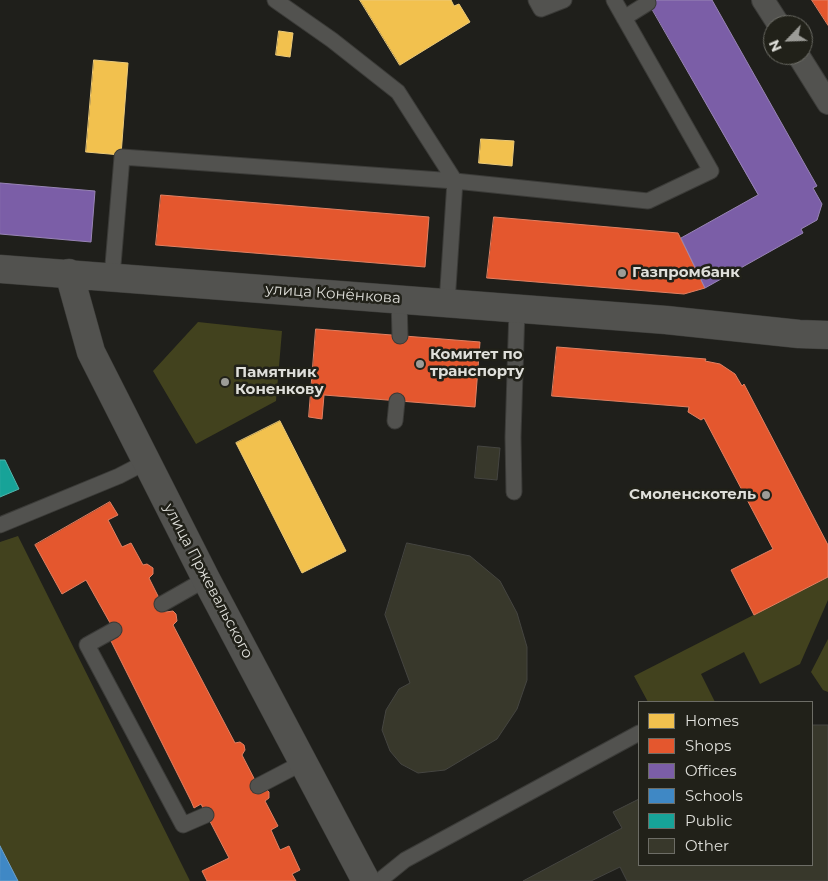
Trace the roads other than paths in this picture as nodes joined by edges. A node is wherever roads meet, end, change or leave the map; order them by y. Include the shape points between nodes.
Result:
1 (275, 0) edge
2 (536, 0) edge
3 (564, 0) edge
4 (614, 0) edge
5 (763, 0) edge
6 (648, 3) dead end
7 (773, 15) edge
8 (624, 18) junction
9 (804, 65) edge
10 (828, 103) edge
11 (456, 181) junction
12 (0, 269) edge
13 (69, 274) junction
14 (112, 277) junction
15 (399, 299) junction
16 (447, 303) junction
17 (517, 308) junction
18 (828, 334) edge
19 (400, 336) dead end
20 (397, 401) dead end
21 (395, 421) dead end
22 (146, 462) junction
23 (514, 492) dead end
24 (0, 525) edge
25 (206, 579) junction
26 (162, 604) dead end
27 (114, 630) dead end
28 (638, 735) edge
29 (304, 762) junction
30 (258, 786) dead end
31 (206, 814) dead end
32 (366, 881) edge
33 (379, 881) edge

1 - 11 lane via 398,92
2 - 3 lane via 541,9
4 - 8 lane
5 - 7 street
6 - 8 lane
8 - 11 lane via 711,171 648,201
9 - 10 street
11 - 14 lane via 122,157
11 - 16 lane
12 - 13 street, улица Конёнкова
13 - 14 street, улица Конёнкова
13 - 22 street, улица Пржевальского via 91,352
14 - 15 street, улица Конёнкова
15 - 16 street, улица Конёнкова
15 - 19 lane
16 - 17 street, улица Конёнкова
17 - 18 street, улица Конёнкова
17 - 23 lane
20 - 21 lane
22 - 24 lane
22 - 25 street, улица Пржевальского
25 - 26 lane
25 - 29 street, улица Пржевальского
27 - 31 lane via 87,645 183,826
28 - 33 lane via 405,860
29 - 30 lane
29 - 32 street, улица Пржевальского

